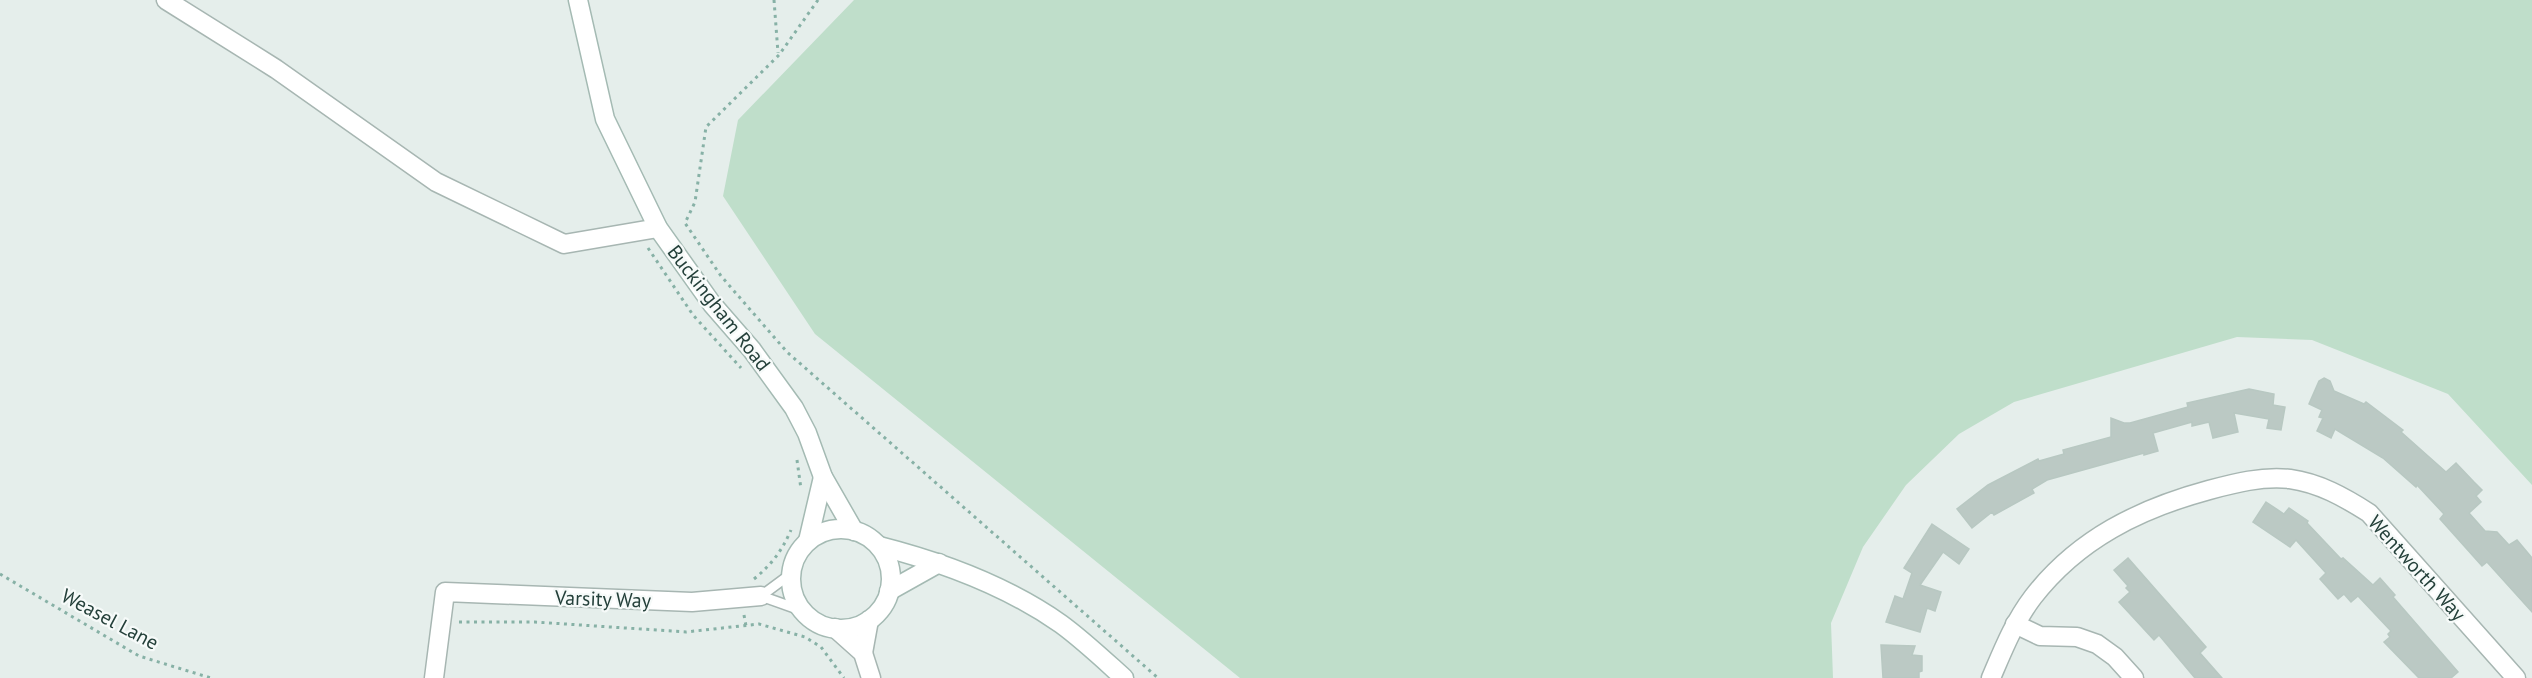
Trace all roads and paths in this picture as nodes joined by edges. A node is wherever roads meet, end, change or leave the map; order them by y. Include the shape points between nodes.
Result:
1 (166, 0) edge
2 (578, 0) edge
3 (774, 0) edge
4 (818, 0) edge
5 (779, 55) junction
6 (658, 228) junction
7 (637, 232) junction
8 (744, 372) dead end
9 (797, 459) dead end
10 (823, 477) junction
11 (801, 494) dead end
12 (795, 521) dead end
13 (854, 531) junction
14 (808, 541) junction
15 (879, 546) junction
16 (939, 563) junction
17 (792, 573) junction
18 (0, 574) edge
19 (890, 591) junction
20 (761, 596) junction
21 (742, 598) junction
22 (803, 611) junction
23 (869, 620) junction
24 (440, 622) junction
25 (2015, 624) junction
26 (746, 626) junction
27 (835, 628) junction
28 (863, 653) junction
29 (211, 678) edge
30 (435, 678) edge
31 (844, 678) edge
32 (871, 678) edge
33 (1124, 678) edge
34 (1158, 678) edge
35 (1991, 678) edge
36 (2134, 678) edge
37 (2516, 678) edge

1 - 7 street via 276,69 436,182 564,244
2 - 6 street, Buckingham Road via 605,119
3 - 5 path
4 - 5 path
5 - 34 path via 706,126 695,202 684,223 721,276 787,352
6 - 7 street
6 - 10 street, Buckingham Road via 794,408
7 - 8 path via 693,315
9 - 11 path
10 - 13 street, Buckingham Road
10 - 14 street
12 - 21 path via 773,562 741,589
13 - 14 street via 824,531
13 - 15 street
14 - 17 street via 797,555
15 - 16 street
15 - 19 street via 890,567
16 - 19 street
16 - 33 street via 1037,608 1063,625
17 - 20 lane
17 - 22 street via 792,590
18 - 29 path, Weasel Lane via 139,656
19 - 23 street
20 - 21 street, Varsity Way
20 - 22 lane
21 - 24 street, Varsity Way via 692,602 445,592
21 - 26 path
22 - 27 street via 812,620
23 - 27 street
23 - 28 street
24 - 26 path via 535,622 686,632
24 - 30 street
25 - 35 street, Wentworth Way
25 - 36 street via 2040,636 2077,637 2097,644
25 - 37 street, Wentworth Way via 2056,571 2082,547 2128,519 2168,501 2230,484 2289,479 2345,497 2369,513
26 - 31 path via 759,624 805,637 821,647
27 - 28 street
28 - 32 street

